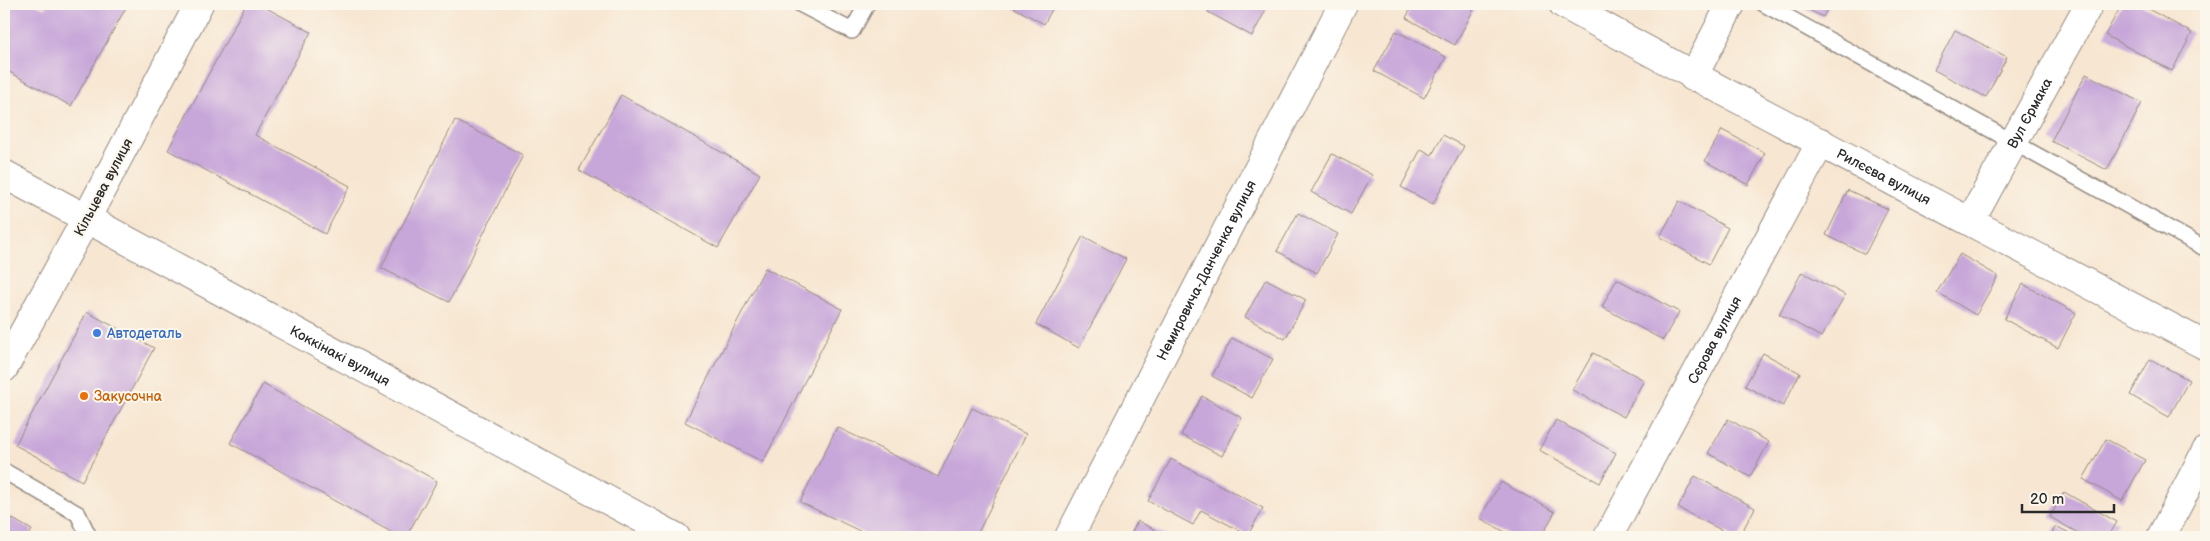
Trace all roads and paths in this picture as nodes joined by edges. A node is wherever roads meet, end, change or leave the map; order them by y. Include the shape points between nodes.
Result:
1 (199, 4) edge
2 (800, 4) edge
3 (867, 4) edge
4 (1343, 4) edge
5 (1564, 4) edge
6 (1731, 4) edge
7 (1764, 4) edge
8 (2089, 4) edge
9 (1694, 77) junction
10 (1821, 142) junction
11 (2014, 142) junction
12 (4, 174) edge
13 (86, 219) junction
14 (1971, 220) junction
15 (2206, 248) edge
16 (2206, 346) edge
17 (4, 368) edge
18 (2206, 450) edge
19 (4, 471) edge
20 (89, 537) edge
21 (676, 537) edge
22 (1069, 537) edge
23 (1608, 537) edge
24 (2161, 537) edge

1 - 13 street, Кільцева вулиця
2 - 3 lane via 852,31
4 - 22 street, Немировича-Данченка вулиця
5 - 9 street, Рилєєва вулиця
6 - 9 street
7 - 11 lane
8 - 11 street, Вул Єрмака
9 - 10 street, Рилєєва вулиця
10 - 14 street, Рилєєва вулиця
10 - 23 street, Сєрова вулиця
11 - 14 street, Вул Єрмака
11 - 15 lane
12 - 13 street, Коккінакі вулиця
13 - 17 street, Кільцева вулиця
13 - 21 street, Коккінакі вулиця
14 - 16 street, Рилєєва вулиця
18 - 24 street
19 - 20 lane via 78,514

